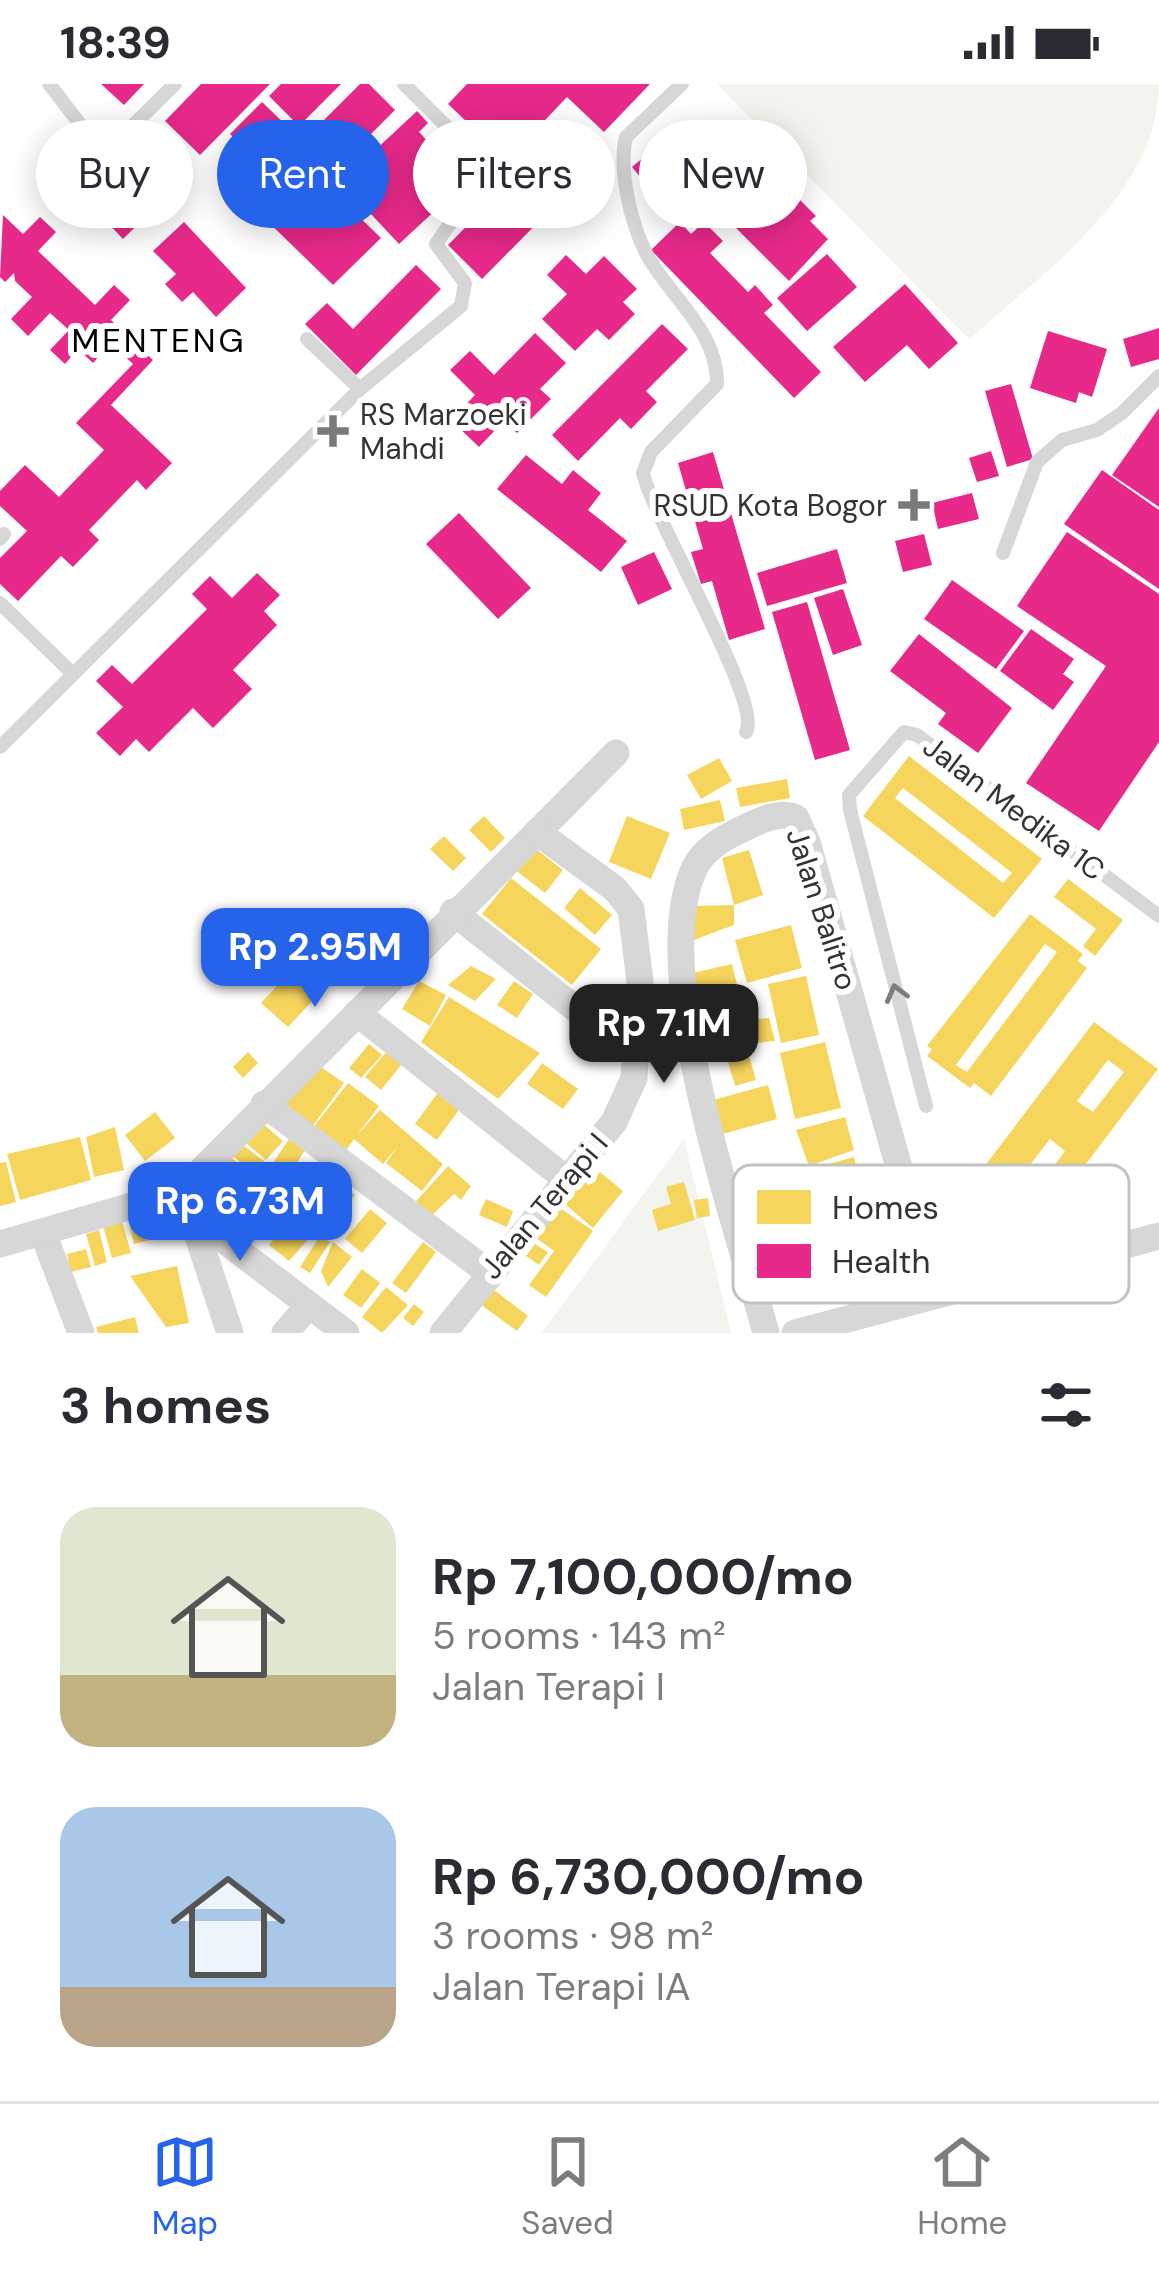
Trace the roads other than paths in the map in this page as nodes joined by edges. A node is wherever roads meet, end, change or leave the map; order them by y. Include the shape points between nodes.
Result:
1 (49, 84) edge
2 (175, 84) edge
3 (404, 84) edge
4 (682, 84) edge
5 (307, 339) dead end
6 (1159, 377) edge
7 (360, 389) junction
8 (1003, 553) dead end
9 (0, 603) edge
10 (71, 673) junction
11 (746, 732) dead end
12 (0, 746) edge
13 (616, 753) dead end
14 (537, 832) junction
15 (453, 912) junction
16 (1159, 916) edge
17 (357, 1013) junction
18 (637, 1057) junction
19 (264, 1104) junction
20 (926, 1106) dead end
21 (898, 1165) edge
22 (566, 1179) junction
23 (185, 1203) junction
24 (733, 1206) edge
25 (43, 1233) junction
26 (1159, 1236) edge
27 (0, 1244) edge
28 (1129, 1244) edge
29 (488, 1272) junction
30 (758, 1303) edge
31 (906, 1303) edge
32 (309, 1305) junction
33 (81, 1333) edge
34 (230, 1333) edge
35 (285, 1333) edge
36 (346, 1333) edge
37 (442, 1333) edge
38 (766, 1333) edge
39 (796, 1333) edge

1 - 2 lane via 94,142 111,147
3 - 7 lane via 484,169 436,244 465,283 464,301
4 - 11 lane via 626,136 624,160 647,254 707,344 717,384 651,452 643,473 746,695
5 - 7 lane
6 - 8 lane via 1109,422 1062,440 1037,461
7 - 10 lane
9 - 10 lane
10 - 12 lane
13 - 14 street
14 - 15 street
14 - 18 street, Jalan Terapi I via 631,909
15 - 17 street
15 - 18 street
20 -> 16 lane, Jalan Medika 1C via 849,795 904,732
17 - 19 street
17 - 22 street
18 - 22 street, Jalan Terapi I via 623,1108
19 - 23 street
19 - 29 street
21 - 24 street, Jalan Balitro via 807,842 796,818 782,814 720,840 696,865 681,958 685,1022
22 - 29 street, Jalan Terapi I
23 - 25 street
23 - 32 street
23 - 34 street
25 - 27 street
25 - 33 street
26 - 28 street
29 - 37 street, Jalan Terapi I
30 - 38 street, Jalan Balitro
31 - 39 street
32 - 35 street
32 - 36 street

